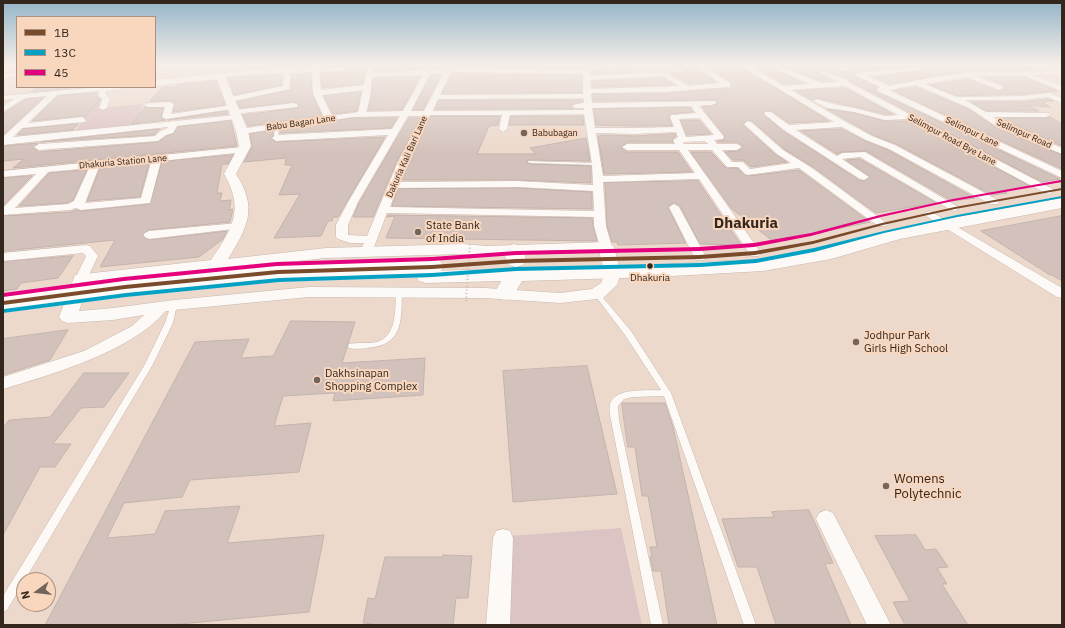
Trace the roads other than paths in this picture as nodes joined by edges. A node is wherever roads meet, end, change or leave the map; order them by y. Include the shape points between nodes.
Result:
1 (27, 94) edge
2 (51, 94) edge
3 (54, 94) edge
4 (102, 94) edge
5 (228, 94) edge
6 (267, 94) edge
7 (318, 94) edge
8 (366, 94) edge
9 (415, 94) edge
10 (572, 94) edge
11 (587, 94) edge
12 (794, 94) edge
13 (805, 94) edge
14 (864, 94) edge
15 (896, 94) edge
16 (943, 94) edge
17 (24, 97) junction
18 (437, 97) joint
19 (3, 98) edge
20 (952, 98) junction
21 (1062, 100) edge
22 (693, 103) junction
23 (712, 103) dead end
24 (148, 105) dead end
25 (294, 105) dead end
26 (525, 105) dead end
27 (102, 108) dead end
28 (232, 109) junction
29 (588, 109) junction
30 (3, 110) edge
31 (427, 113) junction
32 (506, 113) junction
33 (404, 114) junction
34 (768, 114) dead end
35 (984, 114) junction
36 (361, 115) junction
37 (701, 115) junction
38 (1046, 115) dead end
39 (908, 117) junction
40 (329, 119) junction
41 (82, 120) dead end
42 (173, 124) junction
43 (748, 124) dead end
44 (843, 124) junction
45 (20, 126) junction
46 (276, 126) junction
47 (787, 128) junction
48 (503, 129) dead end
49 (678, 129) junction
50 (591, 130) junction
51 (242, 131) junction
52 (392, 132) junction
53 (276, 138) joint
54 (707, 138) junction
55 (4, 141) edge
56 (682, 144) junction
57 (39, 147) dead end
58 (628, 147) dead end
59 (736, 147) dead end
60 (716, 149) junction
61 (242, 150) junction
62 (1062, 151) edge
63 (842, 156) dead end
64 (157, 159) junction
65 (530, 162) dead end
66 (597, 164) junction
67 (95, 165) junction
68 (800, 165) junction
69 (45, 170) junction
70 (3, 174) edge
71 (1062, 175) edge
72 (701, 176) junction
73 (864, 177) dead end
74 (598, 183) junction
75 (394, 185) junction
76 (1058, 194) edge
77 (994, 202) junction
78 (78, 203) junction
79 (674, 207) dead end
80 (384, 210) junction
81 (600, 214) junction
82 (951, 216) junction
83 (882, 224) junction
84 (238, 226) junction
85 (149, 235) dead end
86 (369, 246) junction
87 (755, 253) junction
88 (3, 257) edge
89 (700, 258) junction
90 (610, 260) junction
91 (515, 262) junction
92 (217, 263) junction
93 (429, 272) junction
94 (82, 278) junction
95 (399, 293) junction
96 (505, 294) junction
97 (597, 294) junction
98 (1062, 294) edge
99 (3, 304) edge
100 (168, 306) junction
101 (3, 313) edge
102 (352, 346) dead end
103 (3, 383) edge
104 (667, 393) junction
105 (826, 519) dead end
106 (503, 538) dead end
107 (3, 606) edge
108 (498, 625) edge
109 (657, 625) edge
110 (750, 625) edge
111 (880, 625) edge

1 - 17 street
2 - 17 street
3 - 45 street
4 - 27 street via 106,99
5 - 28 street
6 - 28 street
7 - 40 street
8 - 36 street
9 - 33 street
10 - 18 street
11 - 29 street
12 - 44 street
13 - 39 street via 820,103 885,118
14 - 39 street, Selimpur Road Bye Lane
15 - 71 street, Selimpur Lane
16 - 20 street, Selimpur Road
17 - 19 street
17 - 30 street
18 - 31 street, Dakuria Kali Bari Lane
20 - 21 street via 1021,98 1049,95
20 - 35 street, Selimpur Road
22 - 23 street
22 - 29 street
22 - 37 street
24 - 28 street via 170,104 166,117
25 - 28 street
26 - 29 street
28 - 42 street
28 - 51 street
29 - 32 street, Babu Bagan Lane
29 - 50 street
31 - 32 street, Babu Bagan Lane
31 - 33 street, Babu Bagan Lane
31 - 75 street, Dakuria Kali Bari Lane
32 - 48 street
33 - 36 street, Babu Bagan Lane
33 - 52 street
34 - 47 street
35 - 38 street
35 - 62 street, Selimpur Road via 1002,126
36 - 40 street, Babu Bagan Lane
37 - 49 street via 674,117
37 - 54 street via 720,137
39 - 76 street, Selimpur Road Bye Lane
40 - 46 street, Babu Bagan Lane
41 - 45 street
42 - 55 street
42 - 57 street via 170,131 163,132 158,138
43 - 68 street via 780,152
44 - 47 street
44 - 77 street via 892,147
45 - 55 street
46 - 51 street, Babu Bagan Lane
46 - 53 lane
47 - 73 street
49 - 50 street
49 - 56 street
50 - 66 street
51 - 61 street via 245,146
52 - 53 street
52 - 86 street via 342,225 342,237
54 - 56 street
54 - 60 street
56 - 58 street
56 - 60 street
56 - 72 street
59 - 60 street
60 - 68 street via 730,165 740,164 748,172
61 - 64 street, Dhakuria Station Lane
61 - 84 street via 230,174 240,191 243,207
63 - 82 street via 862,154
64 - 67 street, Dhakuria Station Lane
64 - 78 street via 146,201 81,207
65 - 66 lane
66 - 74 street
67 - 69 street, Dhakuria Station Lane
67 - 78 street
68 - 83 street
69 - 70 street, Dhakuria Station Lane
69 - 78 street via 5,212 70,207
72 - 74 street
72 - 87 street
74 - 75 street
74 - 81 street
75 - 80 street, Dakuria Kali Bari Lane
76 - 77 main road
76 - 82 main road
77 - 82 main road
79 - 89 street
80 - 81 street
80 - 86 street, Dakuria Kali Bari Lane
81 - 90 street via 600,226
82 - 83 main road via 930,214
82 - 90 main road via 831,253 796,260 732,268
82 - 98 street
83 - 87 main road via 814,242
84 - 85 street
84 - 92 street
86 - 91 street via 488,251
86 - 92 street via 326,253
87 - 89 main road
88 - 94 street via 86,249 92,256
89 - 90 main road
90 - 91 main road
90 - 91 street
90 - 97 street via 609,285
91 - 93 main road
91 - 96 main road
92 - 94 street
93 - 99 main road, bridge via 278,272 125,287
93 - 101 main road via 111,297
94 - 100 street via 68,317
95 - 96 street
95 - 100 street via 309,292
95 - 102 lane via 393,336 377,346
96 - 97 street via 560,298
97 - 104 lane via 628,333
100 - 103 street via 137,329 89,355
100 - 107 lane via 169,323 148,366
104 - 109 lane via 621,396 614,405
104 - 110 lane
105 - 111 street
106 - 108 street

